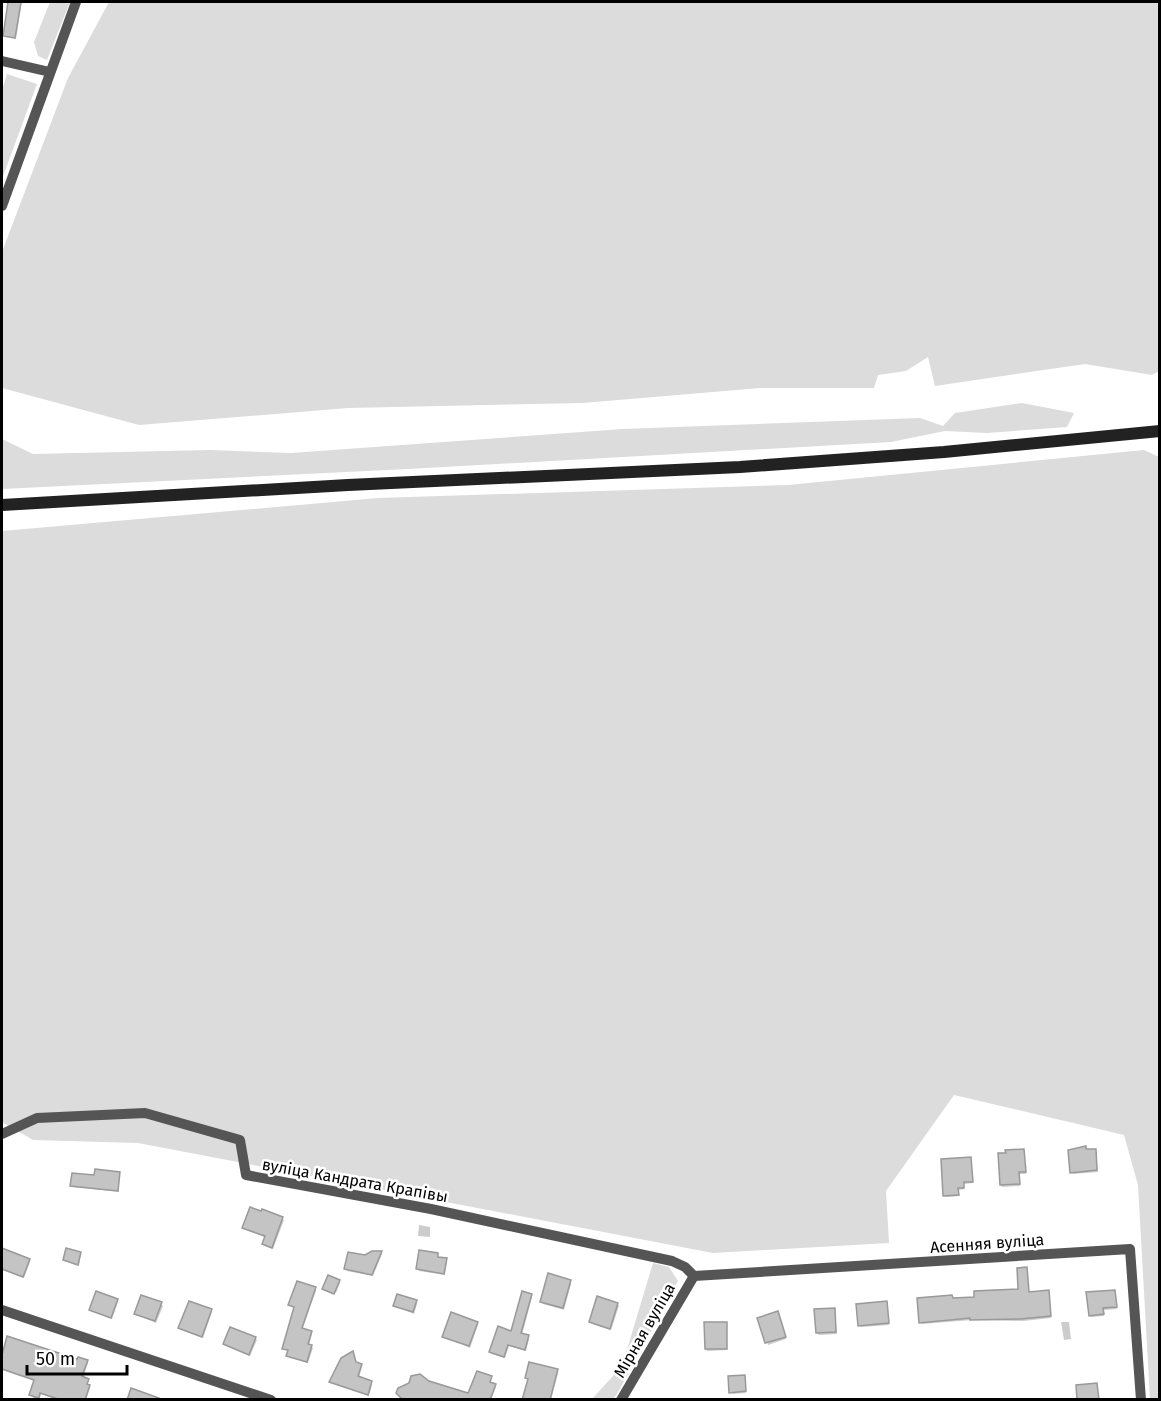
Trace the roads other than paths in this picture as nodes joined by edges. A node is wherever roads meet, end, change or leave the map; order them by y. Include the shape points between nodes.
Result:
1 (76, 2) edge
2 (2, 61) edge
3 (50, 72) junction
4 (2, 206) edge
5 (1160, 431) edge
6 (2, 505) edge
7 (2, 1134) edge
8 (694, 1276) junction
9 (2, 1310) edge
10 (270, 1400) edge
11 (621, 1400) edge
12 (1141, 1400) edge

1 - 3 street
2 - 3 street
3 - 4 street
5 - 6 main road via 740,467
7 - 8 street, вуліца Кандрата Крапівы via 37,1118 145,1113 240,1140 246,1175 431,1209 672,1261
8 - 11 street, Мірная вуліца
8 - 12 street, Асенняя вуліца via 1130,1249
9 - 10 street

